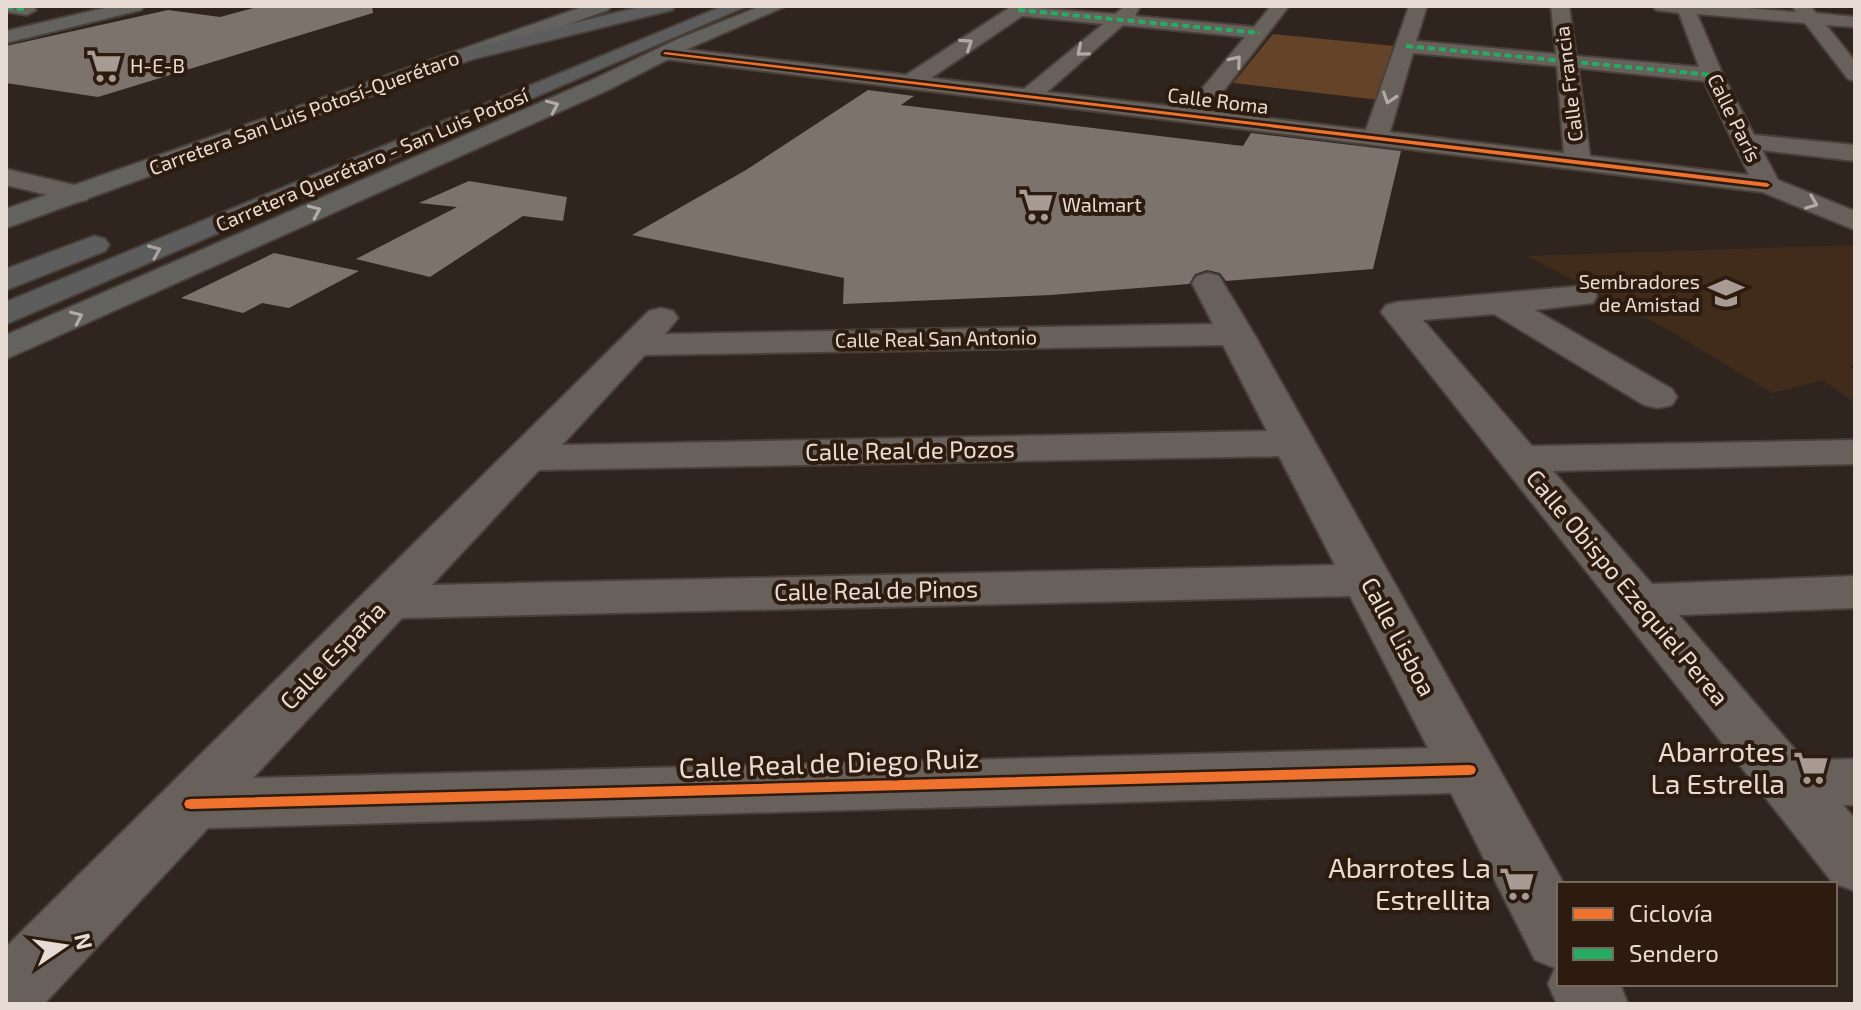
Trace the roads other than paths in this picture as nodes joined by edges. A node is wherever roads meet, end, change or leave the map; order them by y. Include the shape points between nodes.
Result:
1 (101, 6) edge
2 (135, 6) edge
3 (602, 6) edge
4 (666, 6) edge
5 (691, 6) edge
6 (738, 6) edge
7 (777, 6) edge
8 (1135, 6) edge
9 (1280, 6) edge
10 (1418, 6) edge
11 (1560, 6) edge
12 (1658, 6) edge
13 (6, 7) edge
14 (1685, 7) edge
15 (1021, 8) edge
16 (27, 10) dead end
17 (1805, 12) edge
18 (1119, 20) junction
19 (1855, 22) edge
20 (6, 28) edge
21 (1260, 33) junction
22 (6, 37) edge
23 (1406, 46) junction
24 (675, 48) junction
25 (469, 54) junction
26 (1568, 62) junction
27 (1712, 75) junction
28 (1855, 75) edge
29 (911, 82) junction
30 (1029, 96) junction
31 (1192, 116) junction
32 (1376, 137) junction
33 (1743, 141) junction
34 (344, 145) dead end
35 (1855, 153) edge
36 (1578, 162) junction
37 (6, 177) edge
38 (1767, 185) junction
39 (77, 194) junction
40 (19, 206) edge
41 (6, 219) edge
42 (1855, 221) edge
43 (124, 233) dead end
44 (6, 280) edge
45 (1208, 283) dead end
46 (1581, 296) dead end
47 (1503, 305) junction
48 (6, 314) edge
49 (648, 332) joint
50 (1237, 334) junction
51 (6, 348) edge
52 (1658, 397) dead end
53 (1295, 443) junction
54 (1855, 452) edge
55 (525, 458) junction
56 (1520, 459) junction
57 (1368, 580) junction
58 (1855, 592) edge
59 (1638, 601) junction
60 (385, 602) junction
61 (1469, 770) junction
62 (1855, 782) edge
63 (1791, 784) junction
64 (191, 804) junction
65 (1855, 864) edge
66 (1557, 935) edge
67 (1584, 986) edge
68 (6, 995) edge
69 (1593, 1004) edge

1 - 20 main road
2 - 22 main road
3 - 25 main road, Carretera San Luis Potosí-Querétaro
4 - 25 highway
5 - 34 highway, Carretera Querétaro - San Luis Potosí
6 - 24 highway
48 -> 6 highway, Carretera Querétaro - San Luis Potosí
7 - 24 main road
8 - 18 street
9 - 21 street
10 - 23 street
11 - 26 street, Calle Francia
12 - 14 street
13 - 16 street
14 - 17 street
14 - 27 street, Calle París
15 - 18 street
29 -> 15 street
17 - 19 street
17 - 28 street
18 - 21 street
18 -> 30 street
31 -> 21 street
23 - 26 street
23 -> 32 street
24 - 29 street, Calle Roma
51 -> 24 main road
25 - 39 main road, Carretera San Luis Potosí-Querétaro
26 - 27 street
26 - 36 street, Calle Francia
27 - 33 street, Calle París
29 - 30 street, Calle Roma
30 - 31 street, Calle Roma
31 - 32 street, Calle Roma
32 - 36 street, Calle Roma
33 - 35 street
33 - 38 street, Calle París
36 - 38 street, Calle Roma
37 - 39 street
38 -> 42 street, Calle París
39 - 40 main road, Carretera San Luis Potosí-Querétaro
40 - 41 main road, Carretera San Luis Potosí-Querétaro
43 - 44 highway
45 - 50 street, Calle Lisboa
46 - 47 street
47 - 52 street
47 - 56 street, Calle Obispo Ezequiel Perea via 1398,312
49 - 50 street, Calle Real San Antonio
49 - 55 street, Calle España
50 - 53 street, Calle Lisboa
53 - 55 street, Calle Real de Pozos
53 - 57 street, Calle Lisboa
54 - 56 street
55 - 60 street, Calle España
56 - 59 street, Calle Obispo Ezequiel Perea
57 - 60 street, Calle Real de Pinos
57 - 61 street, Calle Lisboa
58 - 59 street
59 - 63 street, Calle Obispo Ezequiel Perea
60 - 64 street, Calle España
61 - 64 street, Calle Real de Diego Ruiz
61 - 66 street, Calle Lisboa
62 - 63 street
63 - 65 street, Calle Obispo Ezequiel Perea
64 - 68 street, Calle España
67 - 69 street

